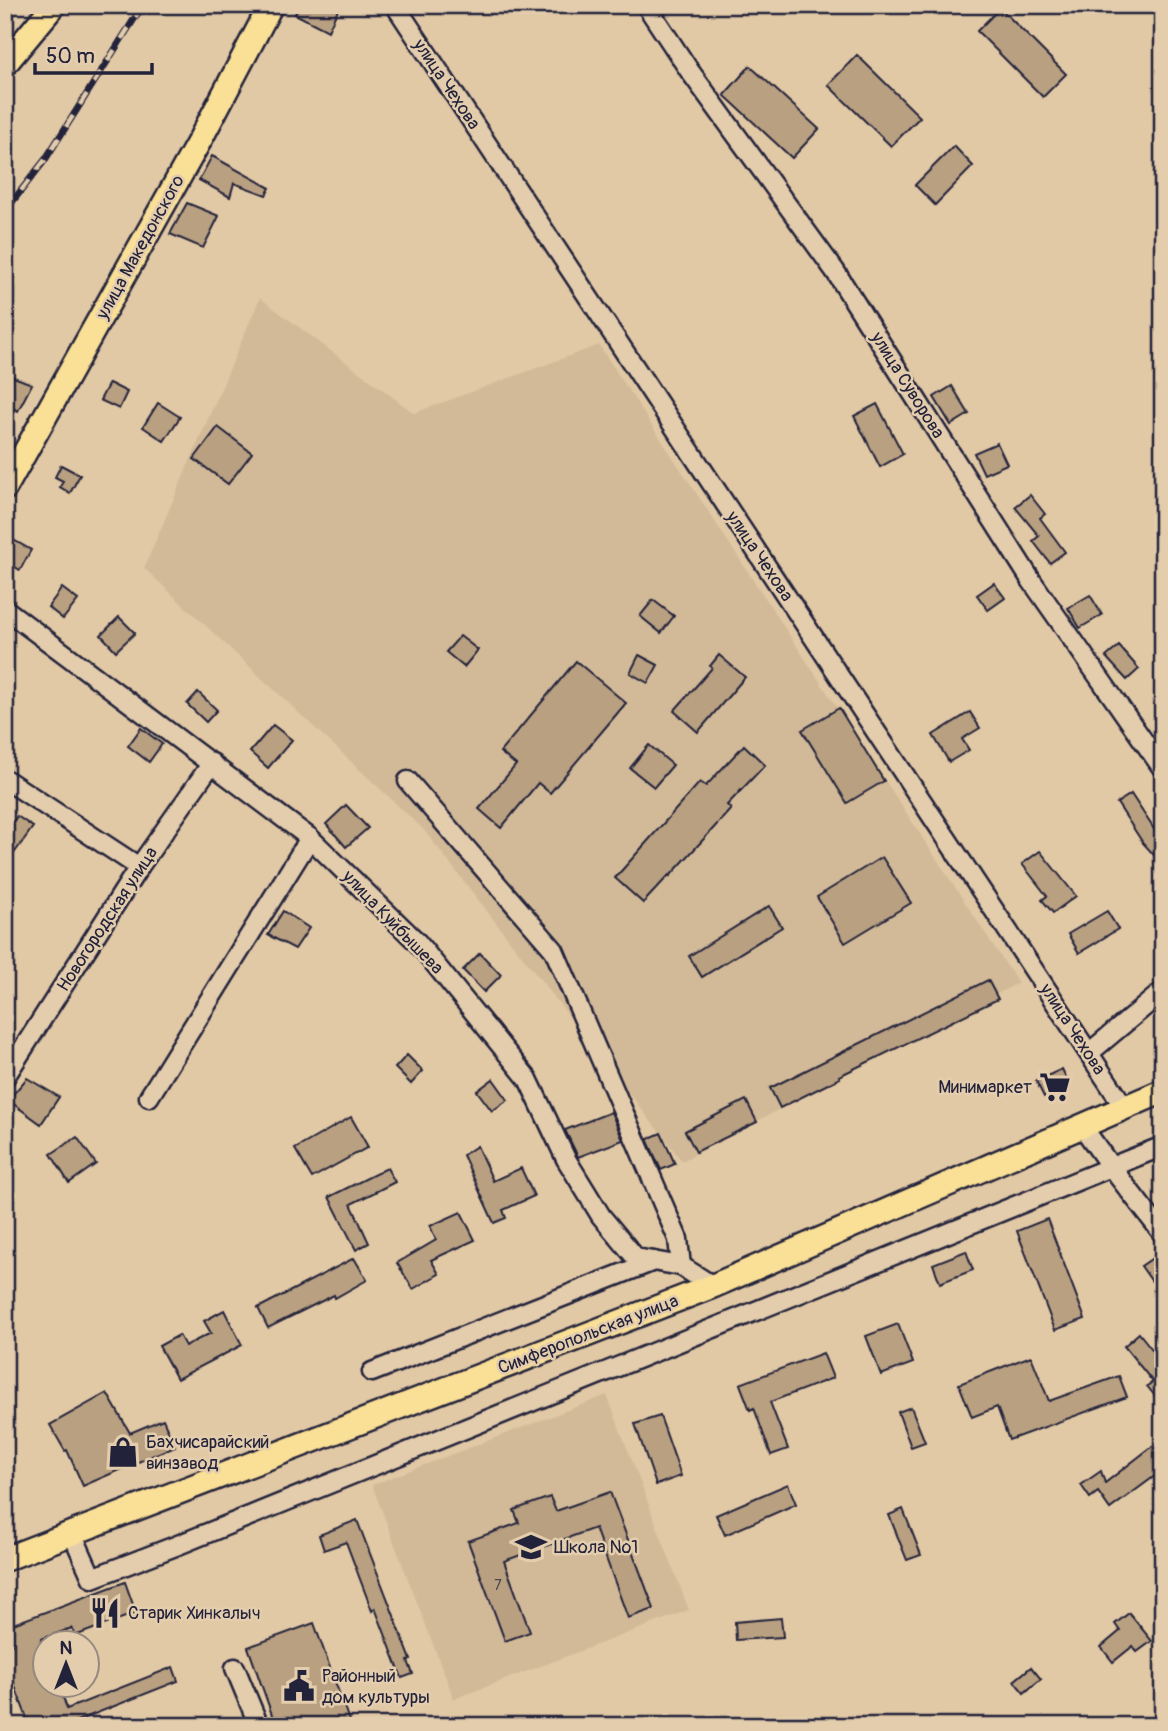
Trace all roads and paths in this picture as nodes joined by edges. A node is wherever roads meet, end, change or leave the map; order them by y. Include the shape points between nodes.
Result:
1 (54, 5) edge
2 (271, 5) edge
3 (395, 5) edge
4 (646, 5) edge
5 (5, 64) edge
6 (5, 488) edge
7 (5, 609) edge
8 (212, 764) junction
9 (1163, 769) edge
10 (5, 779) edge
11 (408, 781) dead end
12 (310, 838) junction
13 (139, 867) junction
14 (1163, 991) edge
15 (1089, 1053) junction
16 (5, 1077) edge
17 (1163, 1091) edge
18 (149, 1097) dead end
19 (1125, 1108) junction
20 (1082, 1126) junction
21 (1163, 1146) edge
22 (1111, 1167) junction
23 (1163, 1234) edge
24 (654, 1261) junction
25 (681, 1266) junction
26 (713, 1286) junction
27 (372, 1372) dead end
28 (72, 1533) junction
29 (5, 1559) edge
30 (235, 1668) dead end
31 (259, 1726) edge

1 - 5 main road
2 - 6 main road, улица Македонского
3 - 15 street, улица Чехова
4 - 9 street, улица Суворова via 835,271 1031,580
7 - 8 street, улица Куйбышева
8 - 12 street, улица Куйбышева
8 - 13 street, Новогородская улица
10 - 13 street
11 - 25 street via 554,950 678,1238
12 - 18 street
12 - 24 street, улица Куйбышева via 417,942 466,1001 528,1079 566,1159 601,1216 636,1258
13 - 16 street, Новогородская улица
14 - 15 street
15 - 19 street, улица Чехова
17 - 19 main road, Симферопольская улица
19 - 20 main road, Симферопольская улица
20 - 22 street
20 - 26 main road, Симферопольская улица
21 - 22 street
22 - 23 street
22 - 28 street via 92,1578
24 - 25 street, улица Куйбышева
24 - 27 street
25 - 26 street, улица Куйбышева
26 - 28 main road, Симферопольская улица
28 - 29 main road, Симферопольская улица
30 - 31 street

